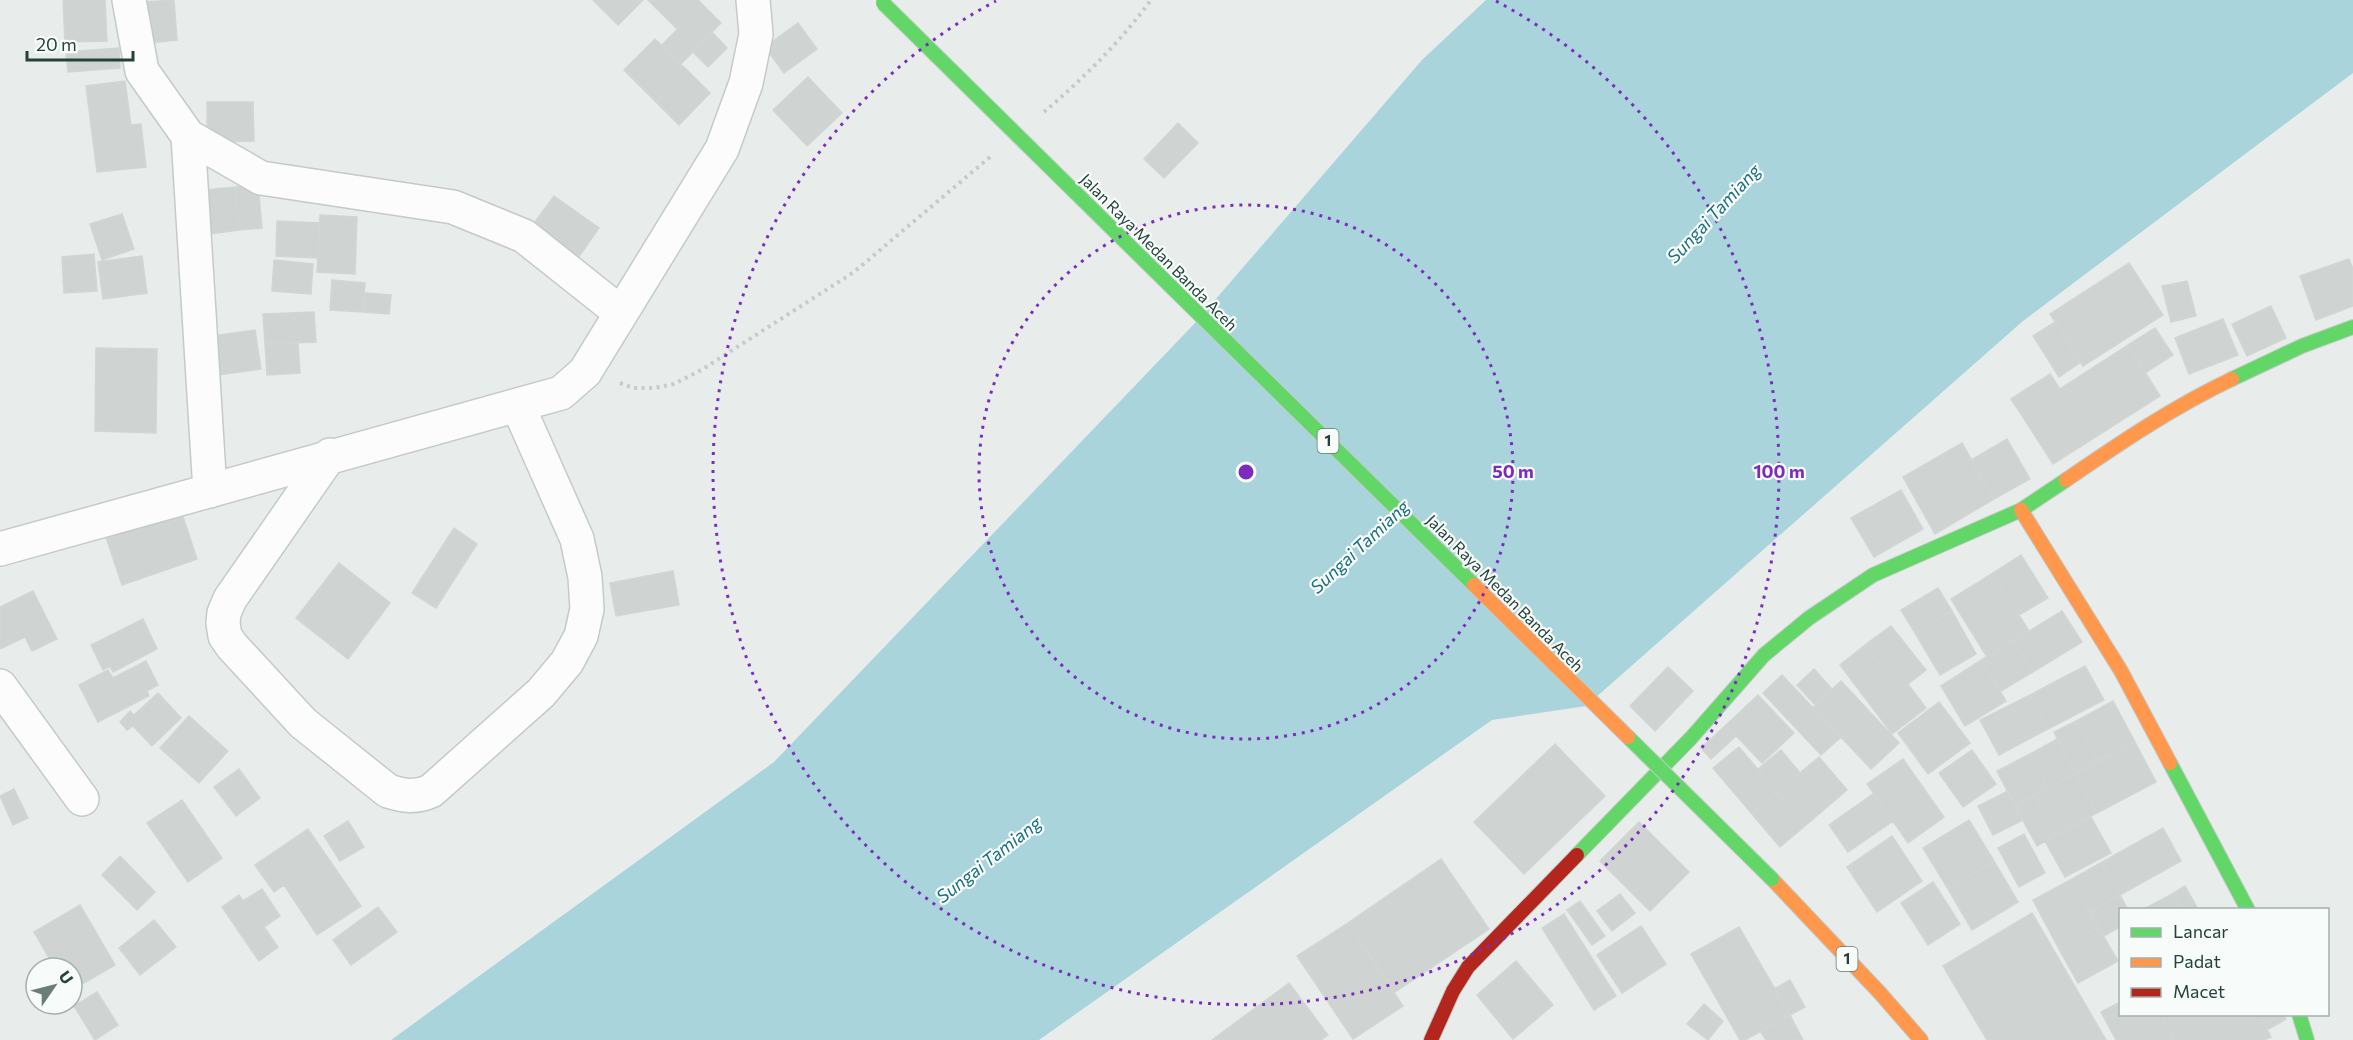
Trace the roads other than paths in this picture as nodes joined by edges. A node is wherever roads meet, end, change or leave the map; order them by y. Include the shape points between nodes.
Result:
1 (129, 0) edge
2 (753, 0) edge
3 (881, 2) edge
4 (188, 136) junction
5 (621, 313) junction
6 (2353, 327) edge
7 (518, 406) junction
8 (330, 455) junction
9 (210, 491) junction
10 (2021, 510) junction
11 (0, 549) edge
12 (0, 686) edge
13 (82, 799) dead end
14 (2247, 908) edge
15 (2300, 1016) edge
16 (1431, 1040) edge
17 (1921, 1040) edge
18 (2307, 1040) edge

1 - 4 street via 142,71
2 - 5 street via 756,34 746,83 722,149
3 - 17 main road, Jalan Raya Medan Banda Aceh / 1, bridge via 1772,879
4 - 5 street via 261,177 453,207 524,236
4 - 9 street
5 - 7 street via 585,372 561,393
6 - 10 main road via 2302,346 2196,396
7 - 8 street
7 - 8 street via 577,539 587,609 581,636 567,662 541,693 431,791 420,796 388,790 303,723 225,636 224,613 230,599
8 - 9 street
9 - 11 street
10 - 14 main road via 2121,671
10 - 16 main road via 1873,575 1809,618 1764,655 1685,744 1468,967
12 - 13 street
15 - 18 main road

